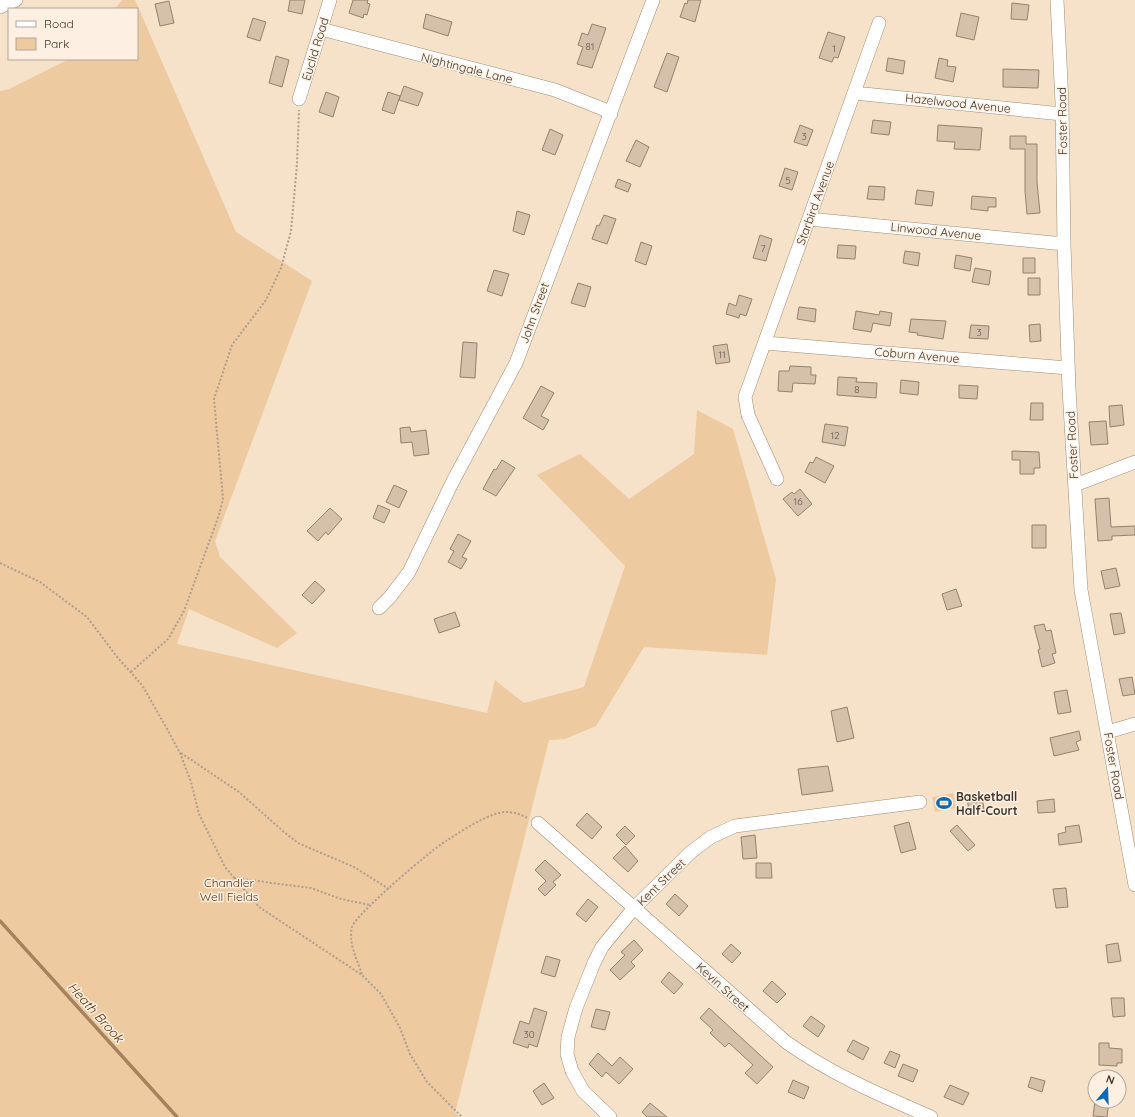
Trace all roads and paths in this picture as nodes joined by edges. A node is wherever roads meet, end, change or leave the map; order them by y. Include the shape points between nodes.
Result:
1 (16, 0) edge
2 (330, 0) edge
3 (653, 0) edge
4 (1057, 0) edge
5 (0, 7) edge
6 (879, 23) dead end
7 (321, 29) junction
8 (854, 93) junction
9 (299, 99) joint
10 (611, 114) junction
11 (1062, 114) junction
12 (809, 218) junction
13 (1064, 244) junction
14 (765, 343) junction
15 (1068, 368) junction
16 (1135, 462) edge
17 (778, 479) dead end
18 (1075, 485) junction
19 (0, 563) edge
20 (379, 608) dead end
21 (130, 673) junction
22 (1135, 724) edge
23 (1108, 732) junction
24 (180, 753) junction
25 (920, 802) dead end
26 (538, 823) joint
27 (234, 878) junction
28 (1135, 885) edge
29 (389, 889) junction
30 (370, 905) junction
31 (634, 908) junction
32 (362, 975) junction
33 (903, 1111) edge
34 (462, 1117) edge
35 (610, 1117) edge
36 (931, 1117) edge

1 - 5 street
2 - 7 street, Euclid Road
3 - 10 street, John Street
4 - 11 street, Foster Road
6 - 8 street, Starbird Avenue
7 - 9 street, Euclid Road
7 - 10 street, Nightingale Lane via 555,90
8 - 11 street, Hazelwood Avenue
8 - 12 street, Starbird Avenue
9 - 21 path via 291,231 281,268 266,300 232,345 214,399 223,499 220,515 184,611 168,639
10 - 20 street, John Street via 516,363 453,481 409,572
11 - 13 street, Foster Road
12 - 13 street, Linwood Avenue
12 - 14 street, Starbird Avenue
13 - 15 street, Foster Road
14 - 15 street, Coburn Avenue
14 - 17 street, Starbird Avenue via 745,397 748,416
15 - 18 street, Foster Road
16 - 18 street
18 - 23 street, Foster Road via 1081,590
19 - 21 path via 40,582 87,617
21 - 24 path via 142,685
22 - 23 street
23 - 28 street, Foster Road
24 - 27 path via 199,814 225,867
24 - 29 path via 239,792 298,843 354,867
25 - 31 street, Kent Street via 735,826 711,837 692,852
26 - 29 path via 515,812 500,813 484,819 444,842
26 - 31 street, Kevin Street
27 - 30 path via 312,888 341,899
27 - 32 path via 259,907
29 - 30 path
30 - 32 path via 353,925 351,935
31 - 33 street, Kevin Street via 786,1042 817,1063
31 - 35 street, Kent Street via 602,947 576,1008 568,1037 567,1054 572,1071 583,1091
32 - 34 path via 381,994 400,1028 410,1054 427,1082
33 - 36 street, Kevin Street

